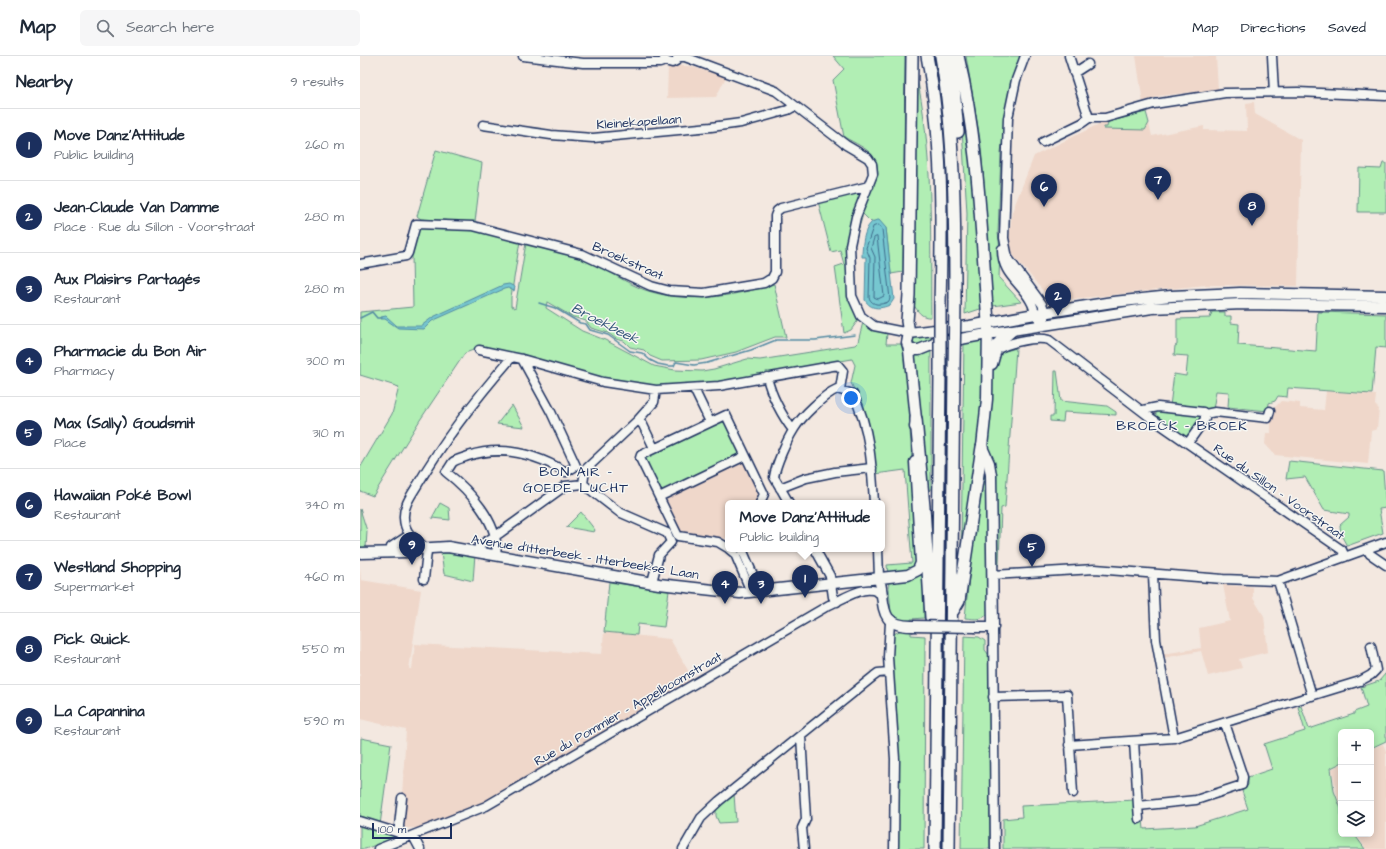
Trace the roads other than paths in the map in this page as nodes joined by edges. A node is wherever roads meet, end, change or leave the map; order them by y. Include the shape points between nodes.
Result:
1 (523, 56) edge
2 (678, 56) edge
3 (912, 56) edge
4 (918, 56) edge
5 (927, 56) edge
6 (941, 56) edge
7 (951, 56) edge
8 (958, 56) edge
9 (1026, 56) edge
10 (1069, 56) edge
11 (1272, 56) edge
12 (664, 59) edge
13 (1088, 64) dead end
14 (1074, 73) junction
15 (1274, 92) junction
16 (932, 93) junction
17 (1386, 96) edge
18 (795, 106) junction
19 (1090, 118) junction
20 (483, 124) dead end
21 (1043, 142) dead end
22 (870, 184) junction
23 (954, 187) junction
24 (360, 264) edge
25 (1296, 294) junction
26 (1386, 296) edge
27 (1290, 304) junction
28 (1386, 306) edge
29 (1040, 313) junction
30 (1043, 325) junction
31 (988, 328) junction
32 (1013, 330) junction
33 (909, 333) junction
34 (479, 350) dead end
35 (909, 350) junction
36 (994, 351) junction
37 (512, 356) junction
38 (522, 359) junction
39 (767, 377) junction
40 (988, 378) junction
41 (694, 389) junction
42 (840, 389) junction
43 (656, 390) junction
44 (1142, 410) junction
45 (1270, 411) dead end
46 (1205, 414) junction
47 (916, 419) junction
48 (638, 420) junction
49 (710, 422) junction
50 (793, 430) junction
51 (1188, 443) junction
52 (982, 447) junction
53 (654, 448) junction
54 (745, 456) junction
55 (872, 468) junction
56 (584, 484) junction
57 (780, 488) junction
58 (659, 497) junction
59 (761, 500) edge
60 (787, 500) edge
61 (874, 500) edge
62 (409, 535) junction
63 (494, 537) junction
64 (1386, 542) edge
65 (725, 547) edge
66 (1368, 549) junction
67 (426, 550) junction
68 (396, 551) junction
69 (478, 551) junction
70 (732, 552) edge
71 (743, 552) edge
72 (817, 552) edge
73 (878, 552) edge
74 (363, 553) edge
75 (496, 555) junction
76 (1345, 557) junction
77 (1386, 565) edge
78 (1153, 574) junction
79 (992, 575) junction
80 (879, 578) junction
81 (424, 580) dead end
82 (1278, 580) junction
83 (652, 582) junction
84 (831, 584) junction
85 (750, 592) junction
86 (760, 592) junction
87 (883, 597) junction
88 (837, 602) junction
89 (952, 614) junction
90 (890, 622) junction
91 (992, 627) junction
92 (1371, 646) dead end
93 (937, 664) junction
94 (889, 672) junction
95 (1312, 696) junction
96 (993, 697) junction
97 (1225, 723) junction
98 (801, 736) junction
99 (1174, 738) junction
100 (1134, 741) junction
101 (1069, 745) junction
102 (1074, 793) dead end
103 (402, 798) dead end
104 (1138, 806) junction
105 (1139, 820) dead end
106 (360, 821) edge
107 (400, 836) junction
108 (413, 836) junction
109 (378, 849) edge
110 (420, 849) edge
111 (683, 849) edge
112 (804, 849) edge
113 (894, 849) edge
114 (935, 849) edge
115 (949, 849) edge
116 (995, 849) edge

1 - 12 street via 583,63 660,63
2 - 12 street via 675,62 670,63
2 - 18 street via 704,63 771,89
3 - 33 highway via 907,321
4 - 16 highway
5 - 16 highway
6 - 23 highway via 947,91
7 - 23 highway via 958,122 960,176
8 - 31 highway via 975,155
9 - 29 street via 1016,80 1008,118 1003,264
10 - 14 street
11 - 15 street
13 - 14 street
14 - 19 street
15 - 17 street
15 - 19 street via 1225,93 1154,104 1105,118
16 - 93 highway, bridge via 941,225
18 - 20 street, Kleinekapellaan via 783,112 734,124 593,138 551,135
18 - 22 street via 872,164
19 - 21 street
22 - 24 street, Broekstraat via 777,211 775,272 764,284 687,294 657,288 582,254 491,230 465,226 416,224 406,256
22 - 33 street via 852,232 852,296 861,316 874,326
23 - 89 highway, bridge
25 - 26 main road
25 - 27 street via 1296,299
25 - 29 main road via 1171,296
27 - 28 main road
27 - 30 main road via 1177,306 1098,315
29 - 30 street
29 - 31 main road
30 - 32 main road
31 - 32 main road
31 - 33 main road
31 - 35 main road via 920,350
31 - 40 main road
32 - 36 main road via 998,343
33 - 35 main road, Avenue d'Itterbeek - Itterbeekse Laan
34 - 37 street
35 - 47 main road, Avenue d'Itterbeek - Itterbeekse Laan
36 - 40 main road
36 - 44 street, Rue du Sillon - Voorstraat via 1016,343 1049,340
37 - 38 street
37 - 62 street via 464,414 431,462 405,509 405,526
38 - 43 street via 603,382
38 - 63 street via 551,412 576,466 568,472 542,459 508,452 475,454 454,461 446,472 480,507
39 - 41 street
39 - 42 street via 838,365 843,370
39 - 50 street via 784,417
40 - 52 main road
41 - 43 street
41 - 49 street
42 - 50 street via 832,392 813,408
42 - 55 street via 852,393 859,406 866,427
43 - 48 street via 654,402
44 - 46 street via 1158,408 1200,411
44 - 51 street, Rue du Sillon - Voorstraat
45 - 46 street via 1268,418 1215,412
46 - 51 street via 1205,419
47 - 80 main road, Avenue d'Itterbeek - Itterbeekse Laan via 913,437 921,563 918,570 912,574
47 - 93 highway via 924,500 930,611
48 - 53 street
48 - 56 street via 586,469
49 - 53 street
49 - 54 street via 726,415
50 - 57 street via 774,475
51 - 76 street, Rue du Sillon - Voorstraat via 1342,550
52 - 79 main road via 991,475
52 - 89 highway via 959,601
53 - 58 street via 640,458
54 - 58 street
54 - 59 street via 764,494
55 - 57 street via 806,478
55 - 61 street
56 - 63 street via 565,486
56 - 83 street via 619,512 667,534 671,542 659,555
57 - 60 street
58 - 65 street via 678,536 718,542
62 - 67 street
62 - 68 street via 391,547
63 - 69 street via 479,546
63 - 75 street
64 - 66 street
66 - 76 street
66 - 77 street via 1370,554
67 - 68 main road, Avenue d'Itterbeek - Itterbeekse Laan
67 - 69 main road, Avenue d'Itterbeek - Itterbeekse Laan
67 - 81 street
68 - 74 main road, Avenue d'Itterbeek - Itterbeekse Laan
69 - 75 main road, Avenue d'Itterbeek - Itterbeekse Laan
70 - 85 street
71 - 86 street
72 - 84 street via 830,576
73 - 80 street
75 - 83 main road, Avenue d'Itterbeek - Itterbeekse Laan
76 - 82 street
78 - 79 street via 1095,569
78 - 82 street
78 - 99 street via 1156,640
79 - 91 main road
80 - 84 main road, Avenue d'Itterbeek - Itterbeekse Laan
80 - 87 main road
82 - 95 street
83 - 85 main road, Avenue d'Itterbeek - Itterbeekse Laan via 710,590
84 - 86 main road, Avenue d'Itterbeek - Itterbeekse Laan
84 - 88 street via 833,597
85 - 86 main road, Avenue d'Itterbeek - Itterbeekse Laan
87 - 88 street, Rue du Pommier - Appelboomstraat via 880,592 870,589
87 - 90 main road via 885,612
88 - 108 street, Rue du Pommier - Appelboomstraat via 486,806
89 - 115 highway
90 - 91 main road, bridge via 912,626
90 - 94 street
91 - 96 street
92 - 95 street via 1376,670 1371,675
93 - 114 highway
94 - 98 street via 878,673
94 - 113 street via 895,759
95 - 97 street
96 - 101 street via 1067,695
96 - 116 street
97 - 99 street
97 - 104 street via 1243,777 1242,785 1196,800
98 - 111 street via 705,814 693,829
98 - 112 street via 806,818 802,828
99 - 100 street
100 - 101 street
100 - 104 street
101 - 102 street
103 - 107 street
104 - 105 street
106 - 107 street
107 - 108 street, Rue du Pommier - Appelboomstraat
107 - 109 street, Rue du Pommier - Appelboomstraat
108 - 110 street

